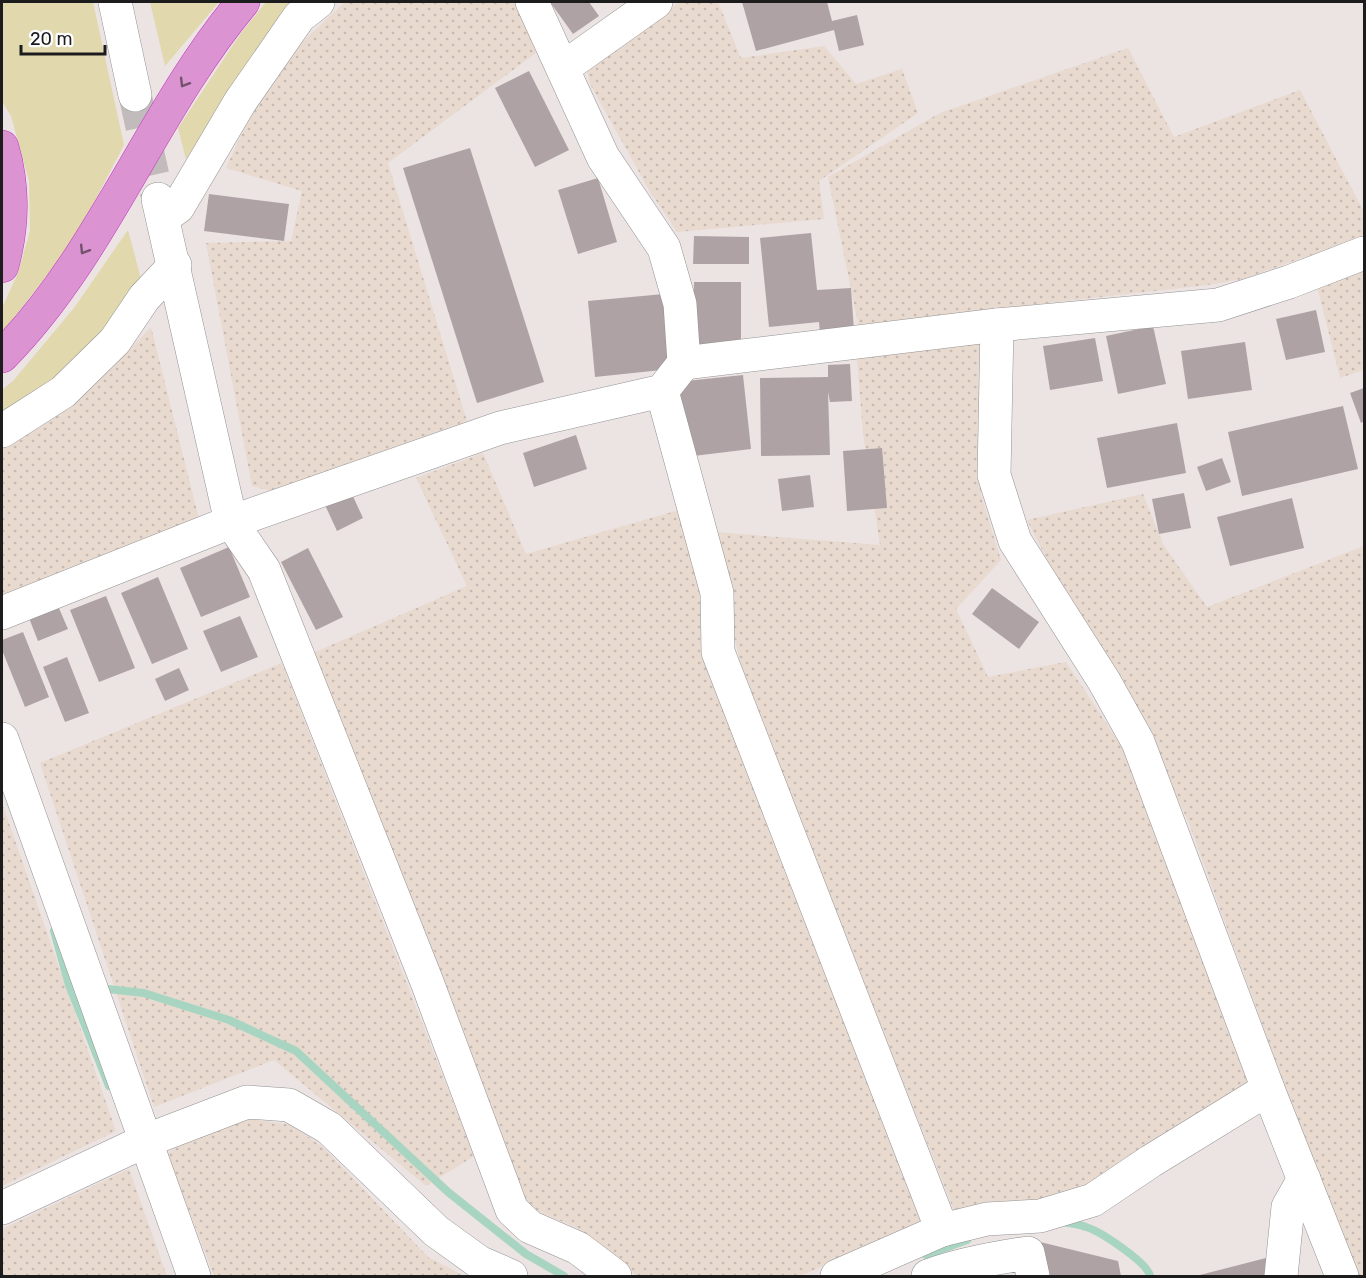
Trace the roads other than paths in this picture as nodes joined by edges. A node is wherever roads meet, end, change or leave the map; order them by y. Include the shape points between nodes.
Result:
1 (115, 2) edge
2 (243, 2) edge
3 (318, 2) edge
4 (532, 2) edge
5 (656, 2) edge
6 (563, 68) junction
7 (135, 95) tunnel mouth
8 (2, 147) edge
9 (1365, 253) edge
10 (175, 265) junction
11 (2, 266) edge
12 (997, 325) junction
13 (2, 356) edge
14 (684, 363) junction
15 (662, 392) junction
16 (2, 431) edge
17 (231, 522) junction
18 (2, 613) edge
19 (2, 739) edge
20 (1268, 1089) junction
21 (145, 1141) junction
22 (1304, 1179) junction
23 (2, 1208) edge
24 (942, 1230) junction
25 (194, 1276) edge
26 (511, 1276) edge
27 (615, 1276) edge
28 (837, 1276) edge
29 (928, 1276) edge
30 (1033, 1276) edge
31 (1281, 1276) edge
32 (1342, 1276) edge

1 - 7 street
2 -> 13 highway via 194,66 49,303
3 - 10 street via 299,18 240,102 178,207 161,208
4 - 6 street
5 - 6 street
6 - 14 street via 603,157 663,248 680,304
8 - 11 highway via 10,182 11,216
9 - 12 street via 1218,304
10 - 16 street via 144,298 115,342 63,392
10 - 17 street
12 - 14 street
12 - 20 street via 994,475 1015,541 1138,742
14 - 15 street
15 - 17 street via 500,429
15 - 24 street via 717,593 718,652
17 - 18 street
17 - 27 street via 264,570 427,982 512,1210 530,1227 578,1248
19 - 21 street
20 - 22 street
20 - 24 street via 1093,1200 1040,1216 987,1219
21 - 23 street
21 - 25 street
21 - 26 street via 247,1102 290,1105 329,1128 436,1231 479,1262
22 - 31 street via 1288,1207
22 - 32 street
24 - 28 street
29 - 30 street via 992,1258 1028,1253

